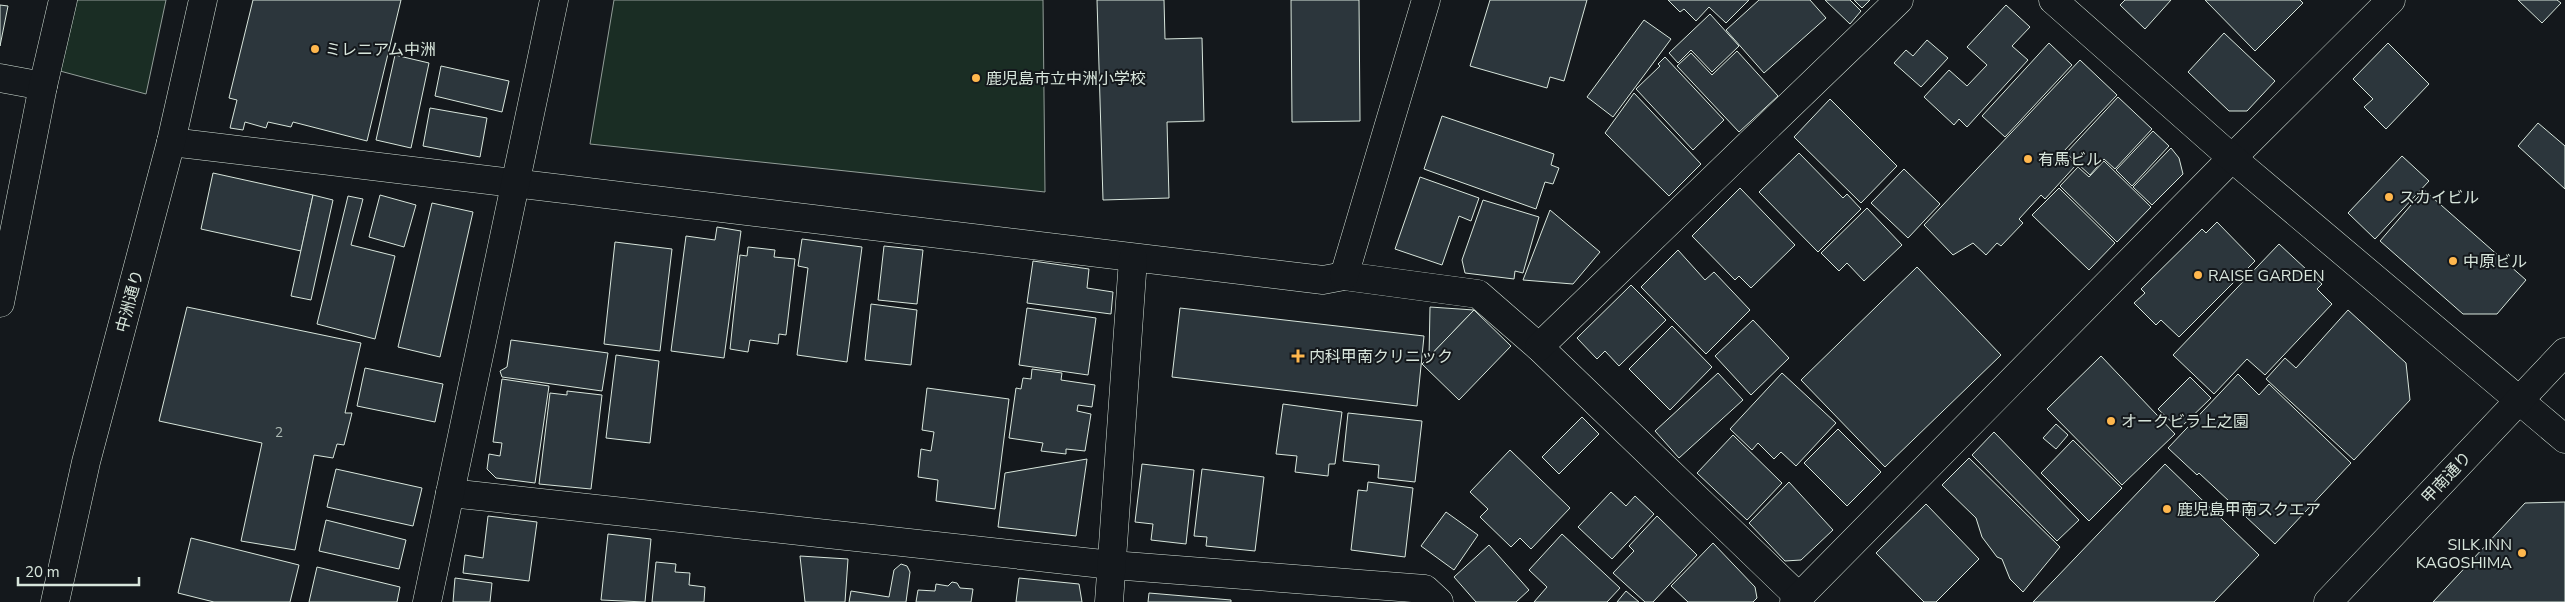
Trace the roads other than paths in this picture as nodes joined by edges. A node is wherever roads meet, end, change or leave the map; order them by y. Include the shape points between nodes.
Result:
1 (63, 0) edge
2 (203, 0) edge
3 (554, 0) edge
4 (1426, 0) edge
5 (1899, 0) edge
6 (2053, 0) edge
7 (2391, 0) edge
8 (0, 78) edge
9 (43, 86) junction
10 (171, 142) junction
11 (2232, 158) junction
12 (516, 185) junction
13 (1133, 259) junction
14 (1344, 276) junction
15 (0, 303) edge
16 (1539, 347) junction
17 (2565, 352) edge
18 (2520, 400) junction
19 (2565, 439) edge
20 (450, 493) junction
21 (1112, 564) junction
22 (1796, 599) edge
23 (55, 602) edge
24 (428, 602) edge
25 (1109, 602) edge
26 (1439, 602) edge
27 (2328, 602) edge

1 - 9 street
2 - 10 street, 中洲通り
3 - 12 street
4 - 14 street
5 - 16 street
6 - 11 street
7 - 11 street
8 - 9 street
9 - 15 street
10 - 12 street
10 - 23 street, 中洲通り via 86,462
11 - 18 street
11 - 22 street
12 - 13 street
12 - 20 street
13 - 14 street via 1323,280
13 - 21 street
14 - 16 street via 1478,294
16 - 22 street
17 - 18 street, 甲南通り
18 - 19 street
18 - 27 street, 甲南通り
20 - 21 street
20 - 24 street
21 - 25 street
21 - 26 street via 1425,589

